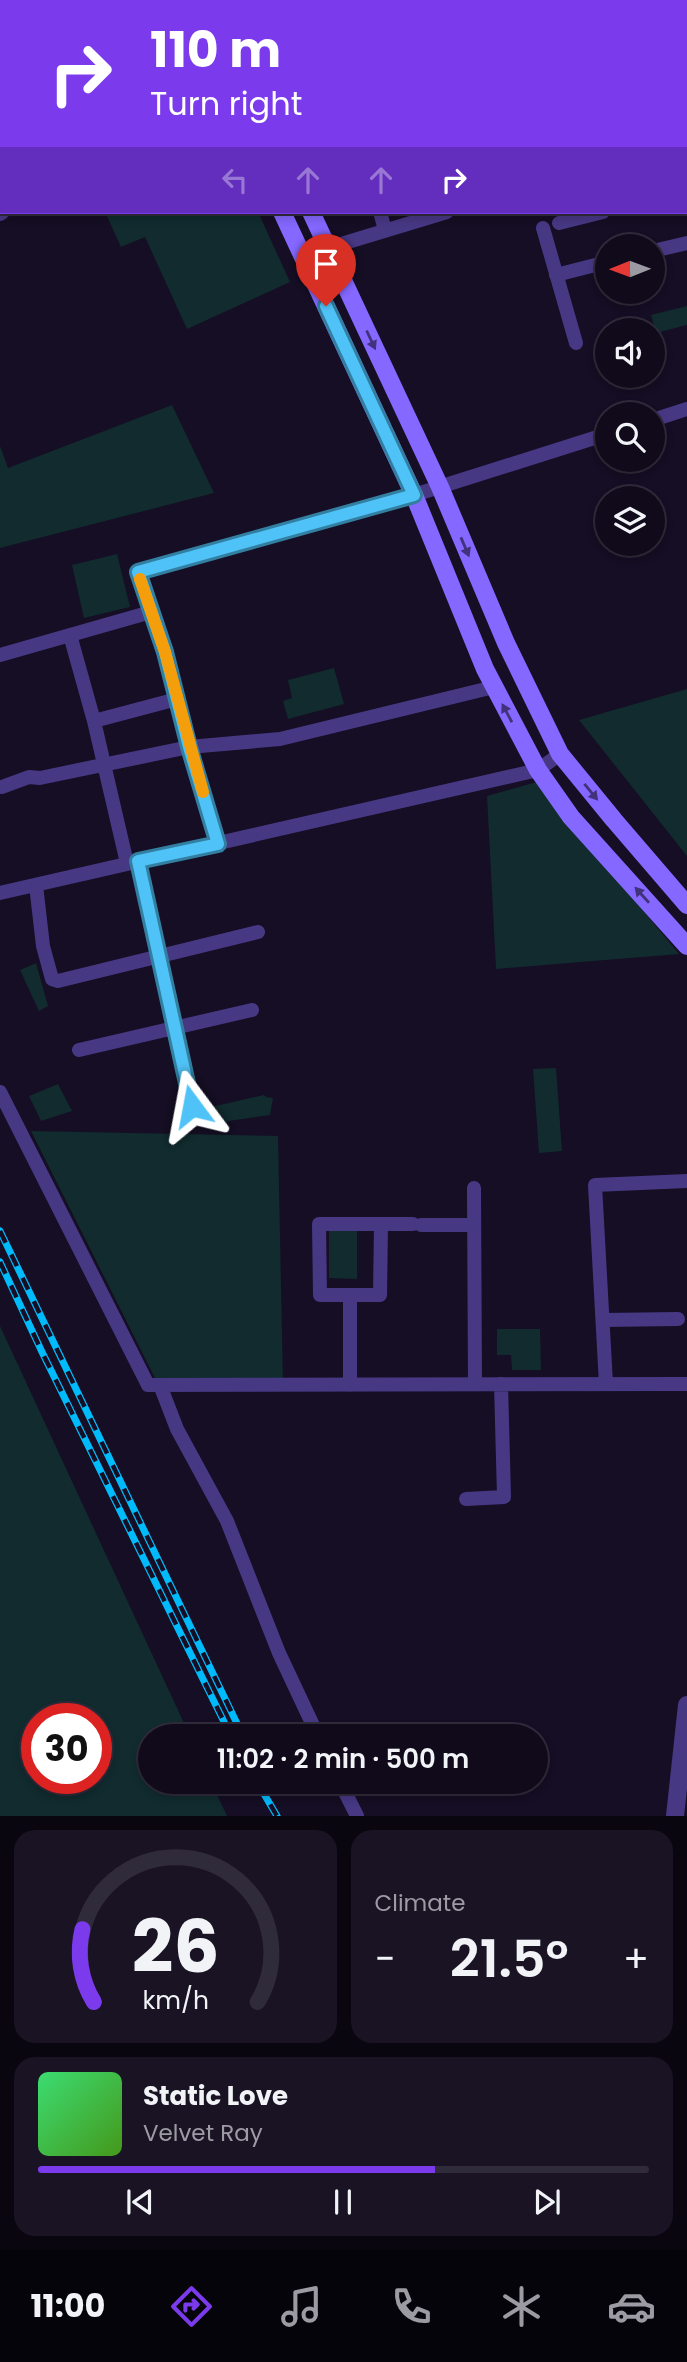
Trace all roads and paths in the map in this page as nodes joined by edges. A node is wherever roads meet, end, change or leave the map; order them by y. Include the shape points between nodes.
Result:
1 (283, 214) edge
2 (312, 214) edge
3 (381, 214) edge
4 (440, 214) edge
5 (595, 214) edge
6 (559, 223) dead end
7 (543, 228) dead end
8 (385, 230) junction
9 (687, 243) edge
10 (328, 248) junction
11 (665, 248) edge
12 (595, 265) edge
13 (556, 275) junction
14 (576, 343) dead end
15 (687, 409) edge
16 (665, 416) edge
17 (595, 438) edge
18 (440, 487) junction
19 (414, 495) junction
20 (151, 612) junction
21 (70, 635) junction
22 (0, 655) edge
23 (494, 687) junction
24 (177, 699) junction
25 (94, 721) junction
26 (189, 747) junction
27 (560, 754) junction
28 (104, 763) junction
29 (538, 770) junction
30 (2, 787) dead end
31 (218, 844) junction
32 (132, 862) junction
33 (36, 886) junction
34 (0, 893) edge
35 (687, 905) edge
36 (258, 932) dead end
37 (687, 946) edge
38 (159, 954) junction
39 (252, 1010) dead end
40 (175, 1028) junction
41 (79, 1050) dead end
42 (0, 1092) edge
43 (192, 1106) dead end
44 (687, 1181) edge
45 (474, 1188) dead end
46 (381, 1225) junction
47 (474, 1225) junction
48 (350, 1295) junction
49 (603, 1320) junction
50 (678, 1320) dead end
51 (475, 1384) junction
52 (501, 1384) junction
53 (606, 1384) junction
54 (687, 1384) edge
55 (160, 1385) junction
56 (350, 1385) junction
57 (466, 1499) dead end
58 (687, 1705) edge
59 (312, 1724) edge
60 (682, 1792) edge
61 (346, 1794) edge
62 (357, 1816) edge
63 (675, 1816) edge

1 - 19 main road
2 - 10 main road
3 - 8 street
4 - 8 street
5 - 6 street
7 - 13 street
8 - 10 street
9 - 11 street
10 -> 18 main road
12 - 13 street
13 - 14 street
15 - 16 street
17 - 18 street
18 - 19 street
18 -> 27 main road via 506,643
19 - 20 street via 138,572
19 - 23 main road
20 - 21 street
20 - 24 street
21 - 22 street
21 - 25 street
23 - 26 street via 280,738
29 -> 23 main road
24 - 25 street
24 - 26 street
25 - 28 street
26 - 28 street
26 - 31 street
27 - 29 street
27 -> 35 main road
28 - 30 street via 29,777
28 - 32 street
29 - 31 street
37 -> 29 main road via 571,817
31 - 32 street
32 - 33 street
32 - 38 street
33 - 34 street
33 - 38 street via 52,979
36 - 38 street
38 - 40 street
39 - 40 street
40 - 41 street
40 - 43 street
42 - 55 street via 148,1385
44 - 49 street via 595,1185
45 - 47 street
46 - 47 street
46 - 48 street via 380,1295
46 - 48 street via 319,1224 320,1294
47 - 51 street
48 - 56 street
49 - 50 street
49 - 53 street
51 - 52 street
51 - 56 street
52 - 53 street
52 - 57 street via 504,1497
53 - 54 street
55 - 56 street
55 - 59 street via 177,1429 227,1521
58 - 60 street
60 - 63 street
61 - 62 street

